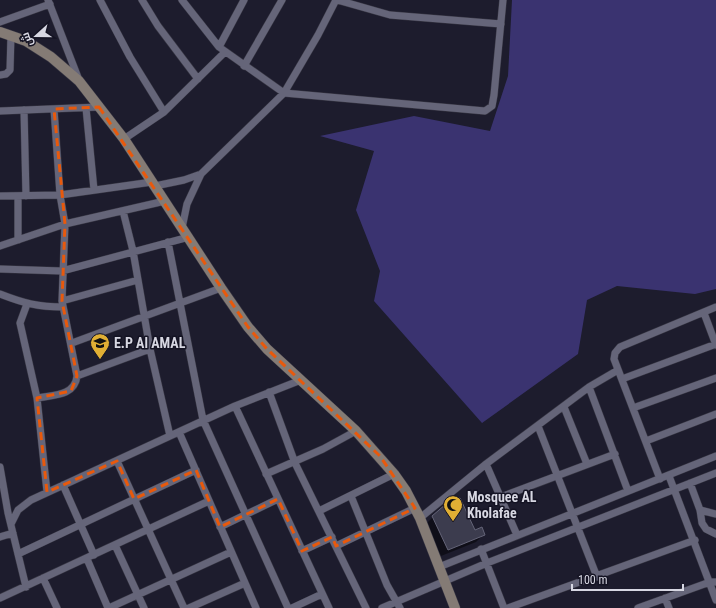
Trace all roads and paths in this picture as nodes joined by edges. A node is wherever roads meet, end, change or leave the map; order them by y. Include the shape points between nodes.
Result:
1 (100, 0) edge
2 (142, 0) edge
3 (182, 0) edge
4 (244, 0) edge
5 (282, 0) edge
6 (337, 0) edge
7 (503, 0) edge
8 (49, 2) edge
9 (0, 22) edge
10 (501, 24) junction
11 (0, 32) edge
12 (11, 34) junction
13 (219, 47) junction
14 (225, 52) junction
15 (244, 66) junction
16 (0, 75) edge
17 (198, 79) junction
18 (79, 81) junction
19 (284, 93) junction
20 (99, 107) junction
21 (86, 108) junction
22 (54, 109) junction
23 (24, 110) junction
24 (0, 111) edge
25 (164, 112) junction
26 (124, 139) junction
27 (201, 174) junction
28 (154, 184) junction
29 (94, 190) junction
30 (60, 195) junction
31 (0, 196) edge
32 (18, 196) junction
33 (26, 196) junction
34 (164, 201) junction
35 (123, 211) junction
36 (65, 224) junction
37 (182, 228) junction
38 (189, 236) junction
39 (18, 240) junction
40 (168, 242) junction
41 (0, 246) edge
42 (133, 251) junction
43 (0, 269) edge
44 (62, 271) junction
45 (138, 280) junction
46 (221, 288) junction
47 (0, 294) edge
48 (27, 304) junction
49 (63, 304) junction
50 (180, 304) junction
51 (716, 307) edge
52 (704, 313) junction
53 (144, 316) junction
54 (72, 343) junction
55 (716, 345) edge
56 (150, 349) junction
57 (618, 370) junction
58 (77, 376) junction
59 (716, 378) edge
60 (622, 379) junction
61 (301, 380) junction
62 (589, 387) junction
63 (269, 392) junction
64 (37, 398) junction
65 (235, 406) junction
66 (564, 406) junction
67 (633, 408) junction
68 (716, 414) edge
69 (203, 420) junction
70 (538, 426) junction
71 (356, 431) junction
72 (179, 432) junction
73 (170, 436) junction
74 (646, 441) junction
75 (615, 454) junction
76 (716, 456) edge
77 (117, 461) junction
78 (295, 462) junction
79 (486, 464) junction
80 (587, 464) junction
81 (0, 467) edge
82 (196, 470) junction
83 (716, 473) edge
84 (266, 474) junction
85 (394, 474) junction
86 (558, 476) junction
87 (669, 476) junction
88 (660, 479) junction
89 (690, 483) junction
90 (63, 485) junction
91 (674, 489) junction
92 (628, 491) junction
93 (47, 492) junction
94 (351, 496) junction
95 (501, 496) junction
96 (134, 498) junction
97 (278, 499) junction
98 (209, 502) junction
99 (415, 508) junction
100 (700, 510) junction
101 (319, 511) junction
102 (572, 513) junction
103 (246, 514) junction
104 (716, 514) edge
105 (420, 518) junction
106 (11, 524) junction
107 (81, 524) junction
108 (220, 527) junction
109 (578, 527) junction
110 (148, 530) junction
111 (366, 530) junction
112 (13, 533) junction
113 (716, 534) edge
114 (517, 535) junction
115 (0, 537) edge
116 (332, 537) junction
117 (695, 540) junction
118 (115, 545) junction
119 (336, 546) junction
120 (481, 549) junction
121 (302, 551) junction
122 (231, 552) junction
123 (18, 554) junction
124 (94, 555) junction
125 (87, 559) junction
126 (487, 562) junction
127 (439, 567) junction
128 (596, 577) junction
129 (43, 578) junction
130 (172, 579) junction
131 (444, 581) junction
132 (713, 582) edge
133 (245, 583) junction
134 (26, 587) junction
135 (322, 594) junction
136 (138, 595) junction
137 (0, 598) edge
138 (666, 598) junction
139 (716, 600) edge
140 (396, 601) junction
141 (57, 608) edge
142 (109, 608) edge
143 (144, 608) edge
144 (184, 608) edge
145 (189, 608) edge
146 (256, 608) edge
147 (288, 608) edge
148 (292, 608) edge
149 (329, 608) edge
150 (366, 608) edge
151 (382, 608) edge
152 (400, 608) edge
153 (455, 608) edge
154 (504, 608) edge
155 (508, 608) edge
156 (638, 608) edge
157 (669, 608) edge

1 - 25 street via 130,57
2 - 17 street
3 - 13 street
4 - 13 street
5 - 15 street
6 - 10 street via 390,15
6 - 19 street
7 - 10 street
8 - 9 street
8 - 18 street
10 - 19 street via 494,95 492,106 488,110
11 - 12 main road
12 - 16 street via 10,70
12 - 18 main road via 51,57
13 - 14 street
14 - 15 street
14 - 17 street
15 - 19 street
17 - 25 street
18 - 20 main road
19 - 27 street
20 - 21 street
20 - 26 main road
21 - 22 street
21 - 29 street
22 - 23 street
22 - 30 street
23 - 24 street
23 - 33 street
25 - 26 street
26 - 28 main road
27 - 28 street via 184,180
27 - 37 street via 187,204
28 - 29 street
28 - 34 main road
29 - 30 street
30 - 33 street
30 - 36 street
31 - 32 street
32 - 33 street
32 - 39 street
34 - 35 street
34 - 37 main road
35 - 36 street
35 - 42 street
36 - 39 street
36 - 44 street
37 - 38 main road
38 - 40 street
38 - 46 main road
39 - 41 street
40 - 42 street
40 - 50 street
42 - 44 street
42 - 45 street
43 - 44 street
44 - 49 street
45 - 49 street
45 - 53 street
46 - 50 street
46 - 61 main road via 257,337
47 - 48 street
48 - 49 street via 46,307
48 - 64 street via 20,323
49 - 54 street
50 - 53 street
50 - 69 street
51 - 52 street
52 - 55 street
52 - 57 street via 620,347 614,356
53 - 54 street
53 - 56 street
54 - 58 street
55 - 60 street
56 - 58 street
56 - 73 street
57 - 60 street
57 - 62 street
58 - 64 street via 71,391
59 - 67 street
60 - 67 street
61 - 63 street
61 - 71 main road
62 - 66 street
62 - 75 street
63 - 65 street
63 - 78 street
64 - 93 street
65 - 69 street
65 - 84 street
66 - 70 street
66 - 80 street
67 - 74 street
68 - 74 street
69 - 72 street
69 - 103 street
70 - 79 street
70 - 86 street
71 - 78 street
71 - 85 main road
72 - 73 street
72 - 82 street
73 - 77 street
74 - 88 street
75 - 80 street
75 - 92 street
76 - 87 street
77 - 90 street
77 - 96 street
78 - 84 street
78 - 101 street
79 - 95 street
79 - 105 street
80 - 86 street
81 - 106 street
82 - 96 street
82 - 98 street
83 - 89 street
84 - 97 street
85 - 94 street
85 - 99 main road
86 - 95 street
86 - 102 street
87 - 88 street
87 - 91 street
88 - 92 street
89 - 91 street
89 - 100 street
90 - 93 street
90 - 107 street
91 - 109 street
91 - 117 street
92 - 102 street
93 - 106 street via 23,505
94 - 101 street
94 - 111 street
95 - 114 street
96 - 107 street
96 - 110 street
97 - 103 street
97 - 121 street
98 - 108 street
98 - 110 street
99 - 105 main road
99 - 111 street
100 - 104 street
100 - 113 street via 702,523 706,529
101 - 116 street
102 - 109 street
102 - 114 street
103 - 108 street
103 - 147 street
105 - 127 main road
106 - 112 street
107 - 123 street
107 - 124 street
108 - 122 street
109 - 126 street
109 - 128 street
110 - 118 street
110 - 130 street
111 - 119 street
111 - 140 street via 387,585
112 - 115 street
112 - 123 street
114 - 120 street
116 - 119 street
116 - 121 street
117 - 128 street
117 - 132 street
118 - 124 street
118 - 136 street
119 - 150 street
120 - 126 street
120 - 127 street
121 - 135 street
122 - 130 street
122 - 133 street
123 - 134 street
124 - 125 street
125 - 129 street
125 - 142 street
126 - 131 street
126 - 154 street
127 - 131 main road
128 - 155 street
129 - 134 street
129 - 141 street
130 - 136 street
130 - 144 street
131 - 140 street
131 - 153 main road
132 - 138 street
132 - 139 street
133 - 145 street
133 - 146 street
134 - 137 street
135 - 148 street
135 - 149 street
136 - 142 street
136 - 143 street
138 - 156 street
138 - 157 street
140 - 151 street
140 - 152 street

